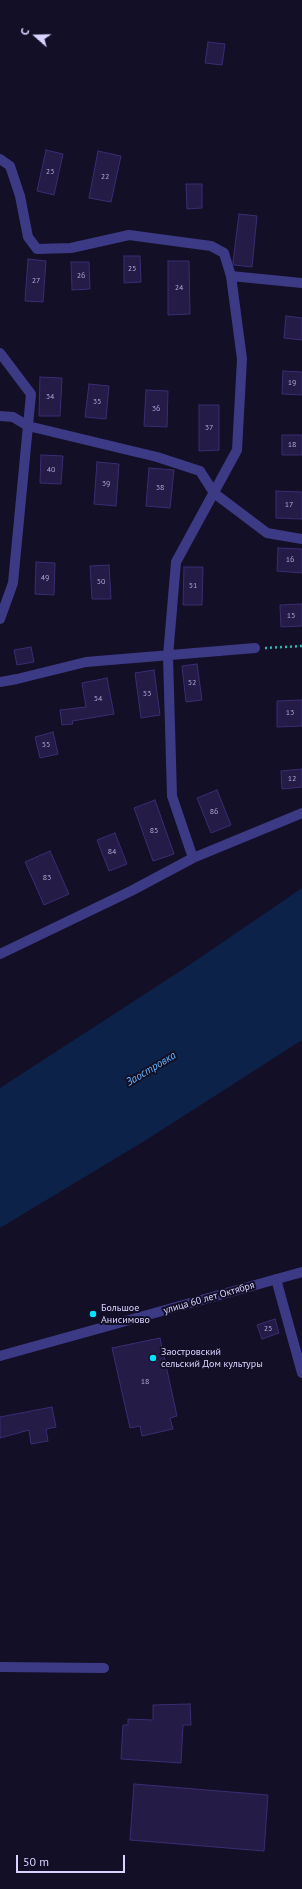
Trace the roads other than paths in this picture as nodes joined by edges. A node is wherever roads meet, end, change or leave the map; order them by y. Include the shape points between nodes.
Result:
1 (0, 159) edge
2 (231, 276) junction
3 (302, 283) edge
4 (0, 353) edge
5 (0, 416) edge
6 (28, 426) junction
7 (214, 493) junction
8 (302, 539) edge
9 (0, 620) edge
10 (255, 648) road end
11 (168, 656) junction
12 (0, 682) edge
13 (302, 813) edge
14 (193, 858) junction
15 (0, 954) edge
16 (302, 1272) edge
17 (276, 1279) junction
18 (0, 1356) edge
19 (302, 1373) edge
20 (0, 1667) edge
21 (104, 1668) dead end

1 - 2 street via 10,166 20,196 28,237 38,249 71,248 129,235 211,246 224,253
2 - 3 street
2 - 7 street via 242,359 237,450
4 - 6 street via 31,394
5 - 6 street via 13,417
6 - 7 street via 157,457 200,471
6 - 9 street via 13,583
7 - 8 street via 267,533
7 - 11 street via 176,562
10 - 11 street
11 - 12 street via 86,662
11 - 14 street via 172,796
13 - 14 street
14 - 15 street
16 - 17 street, улица 60 лет Октября
17 - 18 street, улица 60 лет Октября
17 - 19 street
20 - 21 street

